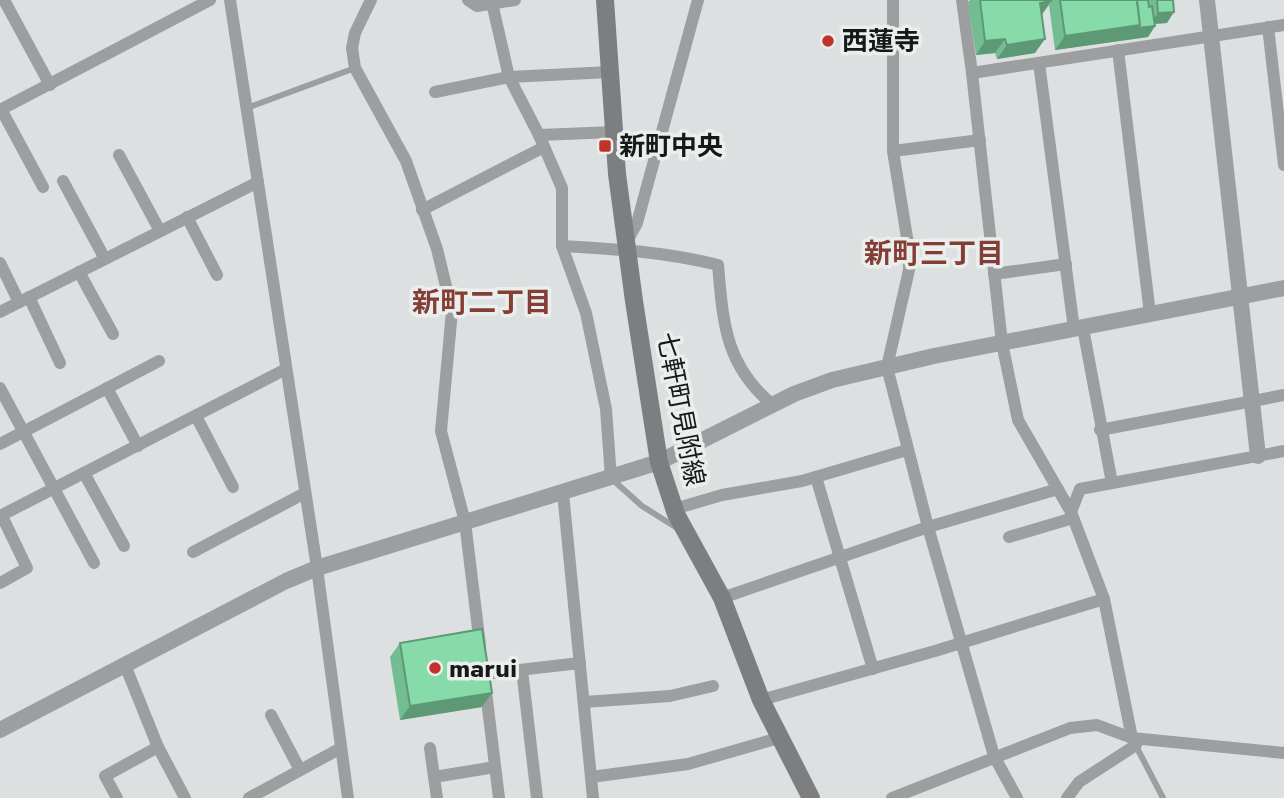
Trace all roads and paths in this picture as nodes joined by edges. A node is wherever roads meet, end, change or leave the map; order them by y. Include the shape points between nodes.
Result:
1 (4, 0) edge
2 (230, 0) edge
3 (372, 0) edge
4 (468, 0) edge
5 (515, 0) edge
6 (605, 0) edge
7 (698, 0) edge
8 (892, 0) edge
9 (962, 0) edge
10 (1207, 0) edge
11 (206, 1) edge
12 (492, 3) junction
13 (1284, 25) edge
14 (1268, 27) junction
15 (1211, 36) junction
16 (1118, 50) junction
17 (1039, 63) junction
18 (355, 68) junction
19 (610, 72) junction
20 (972, 73) junction
21 (509, 77) junction
22 (50, 85) junction
23 (435, 92) dead end
24 (247, 108) junction
25 (1, 110) edge
26 (614, 132) junction
27 (980, 140) junction
28 (541, 141) junction
29 (893, 150) junction
30 (118, 155) dead end
31 (1284, 165) edge
32 (64, 181) dead end
33 (258, 182) junction
34 (43, 187) dead end
35 (422, 210) junction
36 (187, 217) junction
37 (160, 231) junction
38 (562, 246) junction
39 (626, 247) junction
40 (105, 259) junction
41 (0, 264) edge
42 (1066, 264) junction
43 (79, 272) junction
44 (994, 274) junction
45 (217, 275) dead end
46 (1284, 288) edge
47 (1240, 296) junction
48 (24, 300) junction
49 (0, 312) edge
50 (1150, 314) junction
51 (1079, 328) junction
52 (113, 334) dead end
53 (1002, 343) junction
54 (159, 361) dead end
55 (60, 363) dead end
56 (887, 367) junction
57 (286, 369) junction
58 (0, 388) edge
59 (107, 388) junction
60 (1284, 394) edge
61 (1252, 401) junction
62 (773, 405) junction
63 (196, 416) junction
64 (1100, 430) junction
65 (23, 432) junction
66 (0, 444) edge
67 (138, 446) junction
68 (907, 450) junction
69 (1284, 451) edge
70 (1258, 456) junction
71 (659, 462) junction
72 (84, 473) junction
73 (816, 477) junction
74 (611, 478) junction
75 (1112, 483) junction
76 (233, 487) dead end
77 (53, 489) junction
78 (1058, 489) junction
79 (305, 493) junction
80 (563, 493) junction
81 (674, 509) junction
82 (1072, 515) junction
83 (1, 516) edge
84 (465, 522) junction
85 (928, 527) junction
86 (687, 534) junction
87 (1009, 537) dead end
88 (124, 546) dead end
89 (193, 552) dead end
90 (840, 557) junction
91 (94, 563) dead end
92 (317, 568) junction
93 (0, 583) edge
94 (722, 598) junction
95 (1104, 599) junction
96 (960, 642) junction
97 (580, 663) junction
98 (125, 665) junction
99 (873, 669) junction
100 (522, 670) junction
101 (484, 674) junction
102 (713, 686) dead end
103 (761, 700) junction
104 (584, 702) junction
105 (271, 715) dead end
106 (0, 730) edge
107 (779, 738) junction
108 (1134, 741) junction
109 (158, 747) junction
110 (341, 748) junction
111 (430, 748) dead end
112 (1284, 753) edge
113 (994, 756) junction
114 (495, 767) junction
115 (300, 770) junction
116 (591, 776) junction
117 (434, 777) junction
118 (117, 798) edge
119 (185, 798) edge
120 (249, 798) edge
121 (348, 798) edge
122 (437, 798) edge
123 (499, 798) edge
124 (537, 798) edge
125 (593, 798) edge
126 (811, 798) edge
127 (892, 798) edge
128 (1017, 798) edge
129 (1067, 798) edge
130 (1163, 798) edge

1 - 22 street
2 - 24 street
3 - 18 street via 355,33
4 - 12 street via 477,6
5 - 12 street
6 - 19 main road, 七軒町見附線
7 - 39 street via 637,223
8 - 29 street
9 - 20 street
10 - 15 street
11 - 22 street
12 - 21 street
13 - 14 street
14 - 15 street
14 - 31 street
15 - 16 street
15 - 47 street
16 - 17 street
16 - 50 street
17 - 20 street
17 - 42 street
18 - 24 lane
18 - 35 street via 406,161
19 - 21 street
19 - 26 main road, 七軒町見附線
20 - 27 street
21 - 23 street
21 - 28 street
22 - 25 street
24 - 33 street
25 - 34 street
26 - 28 street
26 - 39 main road, 七軒町見附線
27 - 29 street
27 - 44 street
28 - 35 street
28 - 38 street via 562,188
29 - 56 street via 909,270
30 - 37 street
32 - 40 street
33 - 36 street
33 - 57 street
35 - 84 street via 452,311 441,431
36 - 37 street
36 - 45 street
37 - 40 street
38 - 39 street
38 - 74 street via 586,313 606,409
39 - 62 street via 719,265 722,314 735,360 752,386
39 - 71 main road, 七軒町見附線
40 - 43 street
41 - 48 street
42 - 44 street
42 - 51 street
43 - 48 street
43 - 52 street
44 - 53 street
46 - 47 street
47 - 50 street
47 - 61 street
48 - 49 street
48 - 55 street
50 - 51 street
51 - 53 street
51 - 64 street
53 - 56 street
53 - 78 street via 1018,420
54 - 59 street
56 - 62 street via 832,380
56 - 68 street
57 - 63 street
57 - 79 street
58 - 65 street
59 - 65 street
59 - 67 street
60 - 61 street
61 - 64 street
61 - 70 street
62 - 71 street
63 - 67 street
63 - 76 street
64 - 75 street
65 - 66 street
65 - 77 street
67 - 72 street
68 - 73 street
68 - 85 street
69 - 70 street
70 - 75 street
71 - 74 street
71 - 81 main road, 七軒町見附線
72 - 77 street
72 - 88 street
73 - 81 street
73 - 90 street
74 - 80 street
74 - 86 lane via 642,506
75 - 82 street via 1080,489
77 - 83 street
77 - 91 street
78 - 82 street
78 - 85 street
79 - 89 street
79 - 92 street
80 - 84 street
80 - 97 street
81 - 86 main road, 七軒町見附線
82 - 87 street
82 - 95 street
83 - 93 street via 27,568
84 - 92 street
84 - 101 street
85 - 90 street
85 - 96 street
86 - 94 main road, 七軒町見附線
90 - 94 street
90 - 99 street
92 - 98 street
92 - 110 street
94 - 103 main road, 七軒町見附線
95 - 96 street
95 - 108 street
96 - 99 street
96 - 113 street
97 - 100 street
97 - 104 street
98 - 106 street
98 - 109 street
99 - 103 street
100 - 101 street
100 - 124 street
101 - 114 street
102 - 104 street via 670,696
103 - 107 main road, 七軒町見附線
104 - 116 street
105 - 115 street
107 - 116 street via 688,764
107 - 126 main road, 七軒町見附線
108 - 112 street
108 - 113 street via 1097,725 1070,728
108 - 129 street via 1079,782
108 - 130 lane
109 - 118 street via 105,776
109 - 119 street
110 - 115 street
110 - 121 street
111 - 117 street
113 - 127 street
113 - 128 street
114 - 117 street
114 - 123 street
115 - 120 street
116 - 125 street
117 - 122 street

